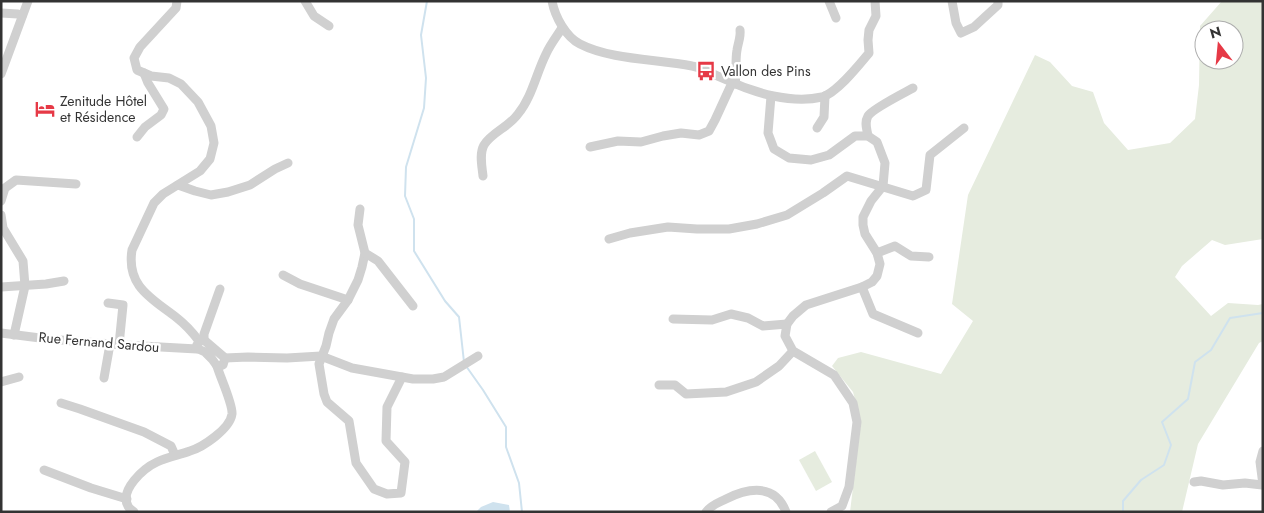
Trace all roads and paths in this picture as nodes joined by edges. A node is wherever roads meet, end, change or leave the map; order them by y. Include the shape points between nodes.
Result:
1 (28, 1) edge
2 (177, 1) edge
3 (306, 1) edge
4 (552, 1) edge
5 (829, 1) edge
6 (875, 1) edge
7 (952, 1) edge
8 (998, 1) edge
9 (1, 13) edge
10 (22, 16) junction
11 (836, 18) dead end
12 (329, 26) dead end
13 (562, 28) junction
14 (740, 30) dead end
15 (144, 73) junction
16 (1, 74) edge
17 (733, 83) junction
18 (912, 88) dead end
19 (771, 96) junction
20 (825, 96) junction
21 (817, 128) dead end
22 (964, 128) dead end
23 (868, 136) junction
24 (138, 137) dead end
25 (590, 147) dead end
26 (288, 163) dead end
27 (483, 176) dead end
28 (76, 184) dead end
29 (178, 185) junction
30 (883, 186) junction
31 (1, 201) edge
32 (360, 209) dead end
33 (1, 215) edge
34 (609, 239) dead end
35 (365, 253) junction
36 (877, 253) junction
37 (929, 257) dead end
38 (283, 275) dead end
39 (64, 281) dead end
40 (25, 286) junction
41 (1, 287) edge
42 (862, 287) junction
43 (220, 289) dead end
44 (348, 300) junction
45 (108, 303) dead end
46 (413, 306) dead end
47 (673, 319) dead end
48 (787, 324) junction
49 (1, 333) edge
50 (918, 333) dead end
51 (14, 335) junction
52 (200, 343) junction
53 (114, 344) junction
54 (793, 350) junction
55 (321, 356) junction
56 (478, 356) dead end
57 (225, 358) junction
58 (216, 366) junction
59 (18, 377) dead end
60 (402, 377) junction
61 (104, 378) dead end
62 (1, 382) edge
63 (659, 385) dead end
64 (60, 403) dead end
65 (1263, 451) edge
66 (176, 455) junction
67 (44, 470) dead end
68 (1194, 482) dead end
69 (1263, 485) edge
70 (127, 499) junction
71 (134, 512) edge
72 (706, 512) edge
73 (786, 512) edge
74 (831, 512) edge

1 - 10 street
2 - 15 street via 176,8 134,58 137,70
3 - 12 street via 314,16
4 - 13 street
5 - 11 street
6 - 20 street via 876,16 869,30 869,53 841,84
7 - 8 street via 961,33 974,27
9 - 10 street
10 - 16 street
13 - 17 street via 579,44 603,53 694,66
13 - 27 street via 546,53 519,114 483,147
14 - 17 street via 737,73
15 - 24 street via 164,110
15 - 29 street via 181,84 198,102 211,126 214,143 210,158 200,171
17 - 19 street
17 - 25 street via 709,131 699,135 681,133 641,142 618,141
18 - 23 street via 868,115
19 - 20 street via 809,99
19 - 23 street via 768,133 774,149 789,158 812,160 829,155 855,136
20 - 21 street via 824,117
22 - 30 street via 930,155 926,190 913,196
23 - 30 street via 877,142 885,163
26 - 29 street via 250,185 228,192 211,195
28 - 31 street via 16,180 5,188
29 - 52 street via 154,203 132,250 131,267 140,288 179,319
30 - 34 street via 847,176 787,215 757,224 729,229 668,227
30 - 36 street via 863,217 865,234
32 - 35 street via 358,225
33 - 40 street via 3,228 23,261
35 - 44 street via 358,280
35 - 46 street via 378,261
36 - 37 street via 895,246 911,256
36 - 42 street via 880,264 877,276
38 - 44 street
39 - 40 street
40 - 41 street
40 - 51 street
42 - 48 street via 806,305
42 - 50 street via 873,314
43 - 52 street
44 - 55 street via 334,319
45 - 53 street via 123,305
47 - 48 street via 712,320 731,314 763,326
48 - 54 street via 785,336
49 - 51 street, Rue Fernand Sardou
51 - 53 street, Rue Fernand Sardou
52 - 53 street, Rue Fernand Sardou
52 - 57 street
52 - 58 street
53 - 61 street
54 - 63 street via 779,366 756,382 726,392 686,394 675,385
54 - 74 street via 834,375 853,403 856,422 849,487 842,506
55 - 57 street
55 - 60 street via 352,368
55 - 60 street via 319,364 324,394 327,402 349,421 356,464 374,489 387,494 401,493 405,472 405,462 386,441 387,407
56 - 60 street via 444,377
57 - 58 street via 223,365
58 - 66 street via 232,413 228,424 208,442
59 - 62 street
64 - 66 street via 144,432 171,446
65 - 69 street via 1260,462
66 - 70 street via 142,472 129,486
67 - 70 street
68 - 69 street
70 - 71 street
72 - 73 street via 739,492 759,490 771,493 782,502

